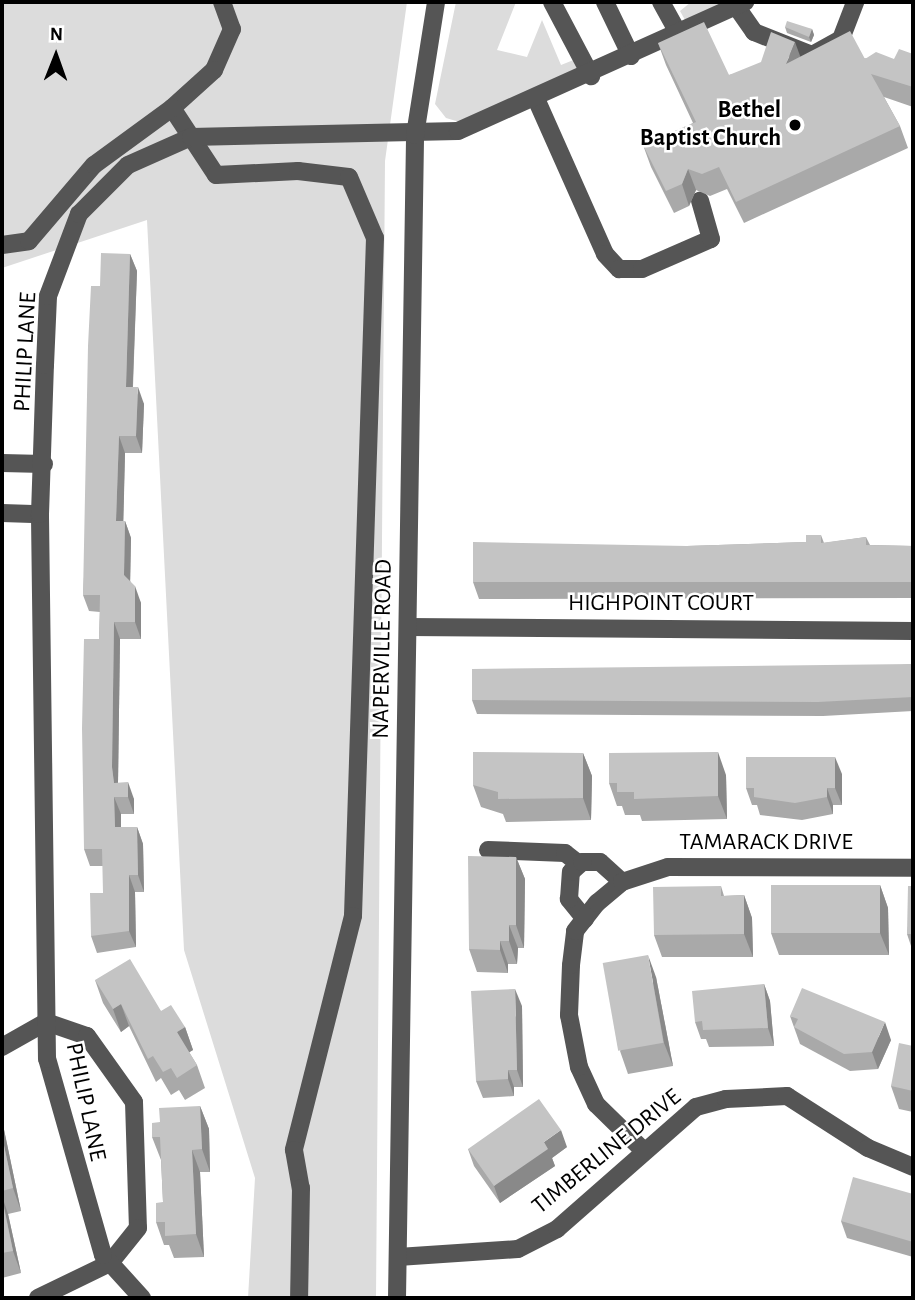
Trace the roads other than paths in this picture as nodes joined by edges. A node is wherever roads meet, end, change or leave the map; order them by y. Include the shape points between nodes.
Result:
1 (222, 2) edge
2 (436, 2) edge
3 (552, 2) edge
4 (605, 2) edge
5 (661, 2) edge
6 (855, 2) edge
7 (741, 4) edge
8 (679, 34) junction
9 (631, 56) junction
10 (591, 76) junction
11 (537, 100) junction
12 (172, 108) junction
13 (415, 135) junction
14 (191, 137) junction
15 (700, 201) dead end
16 (2, 245) edge
17 (2, 463) edge
18 (44, 464) junction
19 (2, 513) edge
20 (40, 514) junction
21 (408, 627) junction
22 (913, 631) edge
23 (488, 850) dead end
24 (579, 864) junction
25 (913, 868) edge
26 (622, 882) junction
27 (584, 919) junction
28 (46, 1022) junction
29 (2, 1047) edge
30 (645, 1151) junction
31 (913, 1167) edge
32 (398, 1257) junction
33 (110, 1263) junction
34 (37, 1298) edge
35 (142, 1298) edge
36 (299, 1298) edge
37 (397, 1298) edge

1 - 12 street via 232,29 214,70
2 - 13 street, NAPERVILLE ROAD
3 - 10 street
4 - 9 street
5 - 8 street
6 - 7 street via 841,39 812,55 760,35
7 - 8 street, PHILIP LANE
8 - 9 street, PHILIP LANE
9 - 10 street, PHILIP LANE
10 - 11 street, PHILIP LANE
11 - 13 street, PHILIP LANE via 458,131
11 - 15 street via 605,254 619,269 642,269 711,239
12 - 14 street
12 - 16 street via 94,166 29,241
13 - 14 street, PHILIP LANE
13 - 21 street, NAPERVILLE ROAD
14 - 18 street, PHILIP LANE via 128,165 79,214 48,296
14 - 36 street via 216,175 298,171 349,177 375,238 353,916 294,1150 301,1188
17 - 18 street
18 - 20 street, PHILIP LANE
19 - 20 street
20 - 28 street, PHILIP LANE
21 - 22 street, HIGHPOINT COURT
21 - 32 street, NAPERVILLE ROAD
23 - 24 street via 565,853
24 - 26 street via 600,862
24 - 27 street via 571,872 569,899
25 - 26 street, TAMARACK DRIVE via 668,867
26 - 27 street, TAMARACK DRIVE
27 - 30 street, TAMARACK DRIVE via 575,931 569,1015 579,1067 596,1104
28 - 29 street
28 - 33 street, PHILIP LANE via 47,1059 73,1168
28 - 33 street via 87,1036 134,1102 138,1228
30 - 31 street, TIMBERLINE DRIVE via 696,1107 764,1094 805,1104 868,1148
30 - 32 street, TIMBERLINE DRIVE via 557,1228 517,1250
32 - 37 street, NAPERVILLE ROAD
33 - 34 street
33 - 35 street, PHILIP LANE

